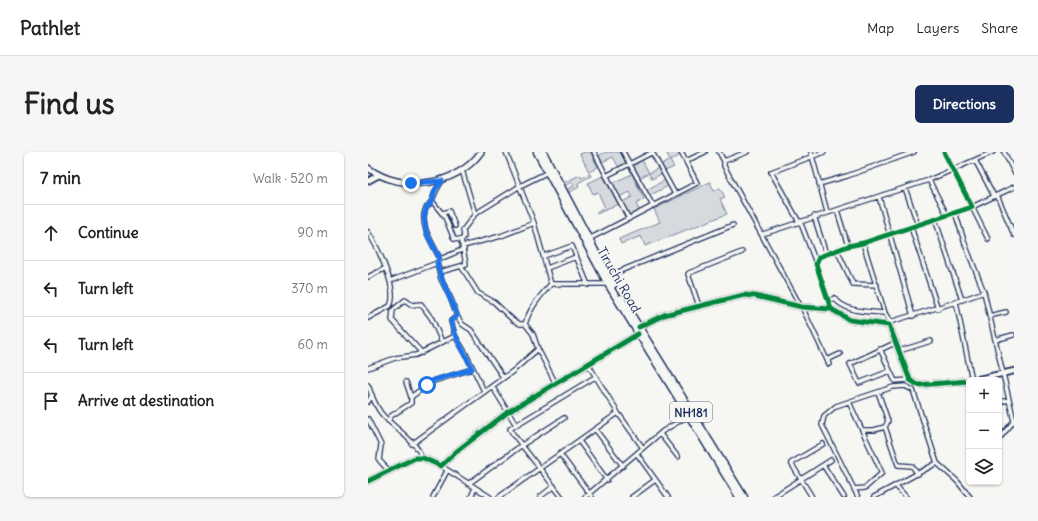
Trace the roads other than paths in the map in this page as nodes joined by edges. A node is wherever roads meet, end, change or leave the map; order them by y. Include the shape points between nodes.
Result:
1 (481, 152) edge
2 (506, 152) edge
3 (537, 152) edge
4 (543, 152) edge
5 (594, 152) edge
6 (623, 152) edge
7 (653, 152) edge
8 (681, 152) edge
9 (705, 152) edge
10 (719, 152) edge
11 (747, 152) edge
12 (824, 152) edge
13 (914, 152) edge
14 (944, 152) edge
15 (980, 152) edge
16 (993, 152) edge
17 (1004, 152) edge
18 (812, 154) edge
19 (982, 156) junction
20 (975, 160) junction
21 (686, 161) junction
22 (724, 161) junction
23 (630, 164) junction
24 (368, 168) edge
25 (462, 170) junction
26 (953, 170) junction
27 (548, 172) junction
28 (1014, 172) edge
29 (379, 175) junction
30 (606, 176) junction
31 (929, 180) junction
32 (368, 181) edge
33 (442, 181) junction
34 (819, 184) junction
35 (520, 186) junction
36 (1014, 187) edge
37 (905, 188) junction
38 (675, 194) junction
39 (996, 195) junction
40 (879, 197) junction
41 (565, 200) junction
42 (432, 201) junction
43 (653, 206) junction
44 (972, 207) junction
45 (837, 210) junction
46 (827, 212) junction
47 (955, 212) junction
48 (443, 214) junction
49 (475, 214) junction
50 (947, 214) junction
51 (814, 216) junction
52 (629, 218) junction
53 (935, 219) junction
54 (800, 221) junction
55 (534, 223) junction
56 (918, 224) junction
57 (733, 225) dead end
58 (455, 226) dead end
59 (911, 227) junction
60 (368, 232) edge
61 (762, 234) junction
62 (890, 234) junction
63 (1014, 235) edge
64 (589, 239) junction
65 (988, 239) dead end
66 (461, 240) junction
67 (863, 243) junction
68 (848, 246) junction
69 (463, 247) junction
70 (837, 250) junction
71 (742, 252) dead end
72 (826, 254) junction
73 (544, 256) junction
74 (576, 257) junction
75 (440, 259) junction
76 (437, 263) junction
77 (816, 264) junction
78 (461, 266) junction
79 (547, 268) junction
80 (384, 269) junction
81 (440, 272) junction
82 (608, 276) junction
83 (368, 277) edge
84 (390, 281) junction
85 (551, 284) junction
86 (608, 284) junction
87 (588, 285) junction
88 (877, 285) junction
89 (984, 292) junction
90 (962, 300) junction
91 (829, 302) junction
92 (956, 302) junction
93 (390, 306) junction
94 (699, 306) junction
95 (802, 307) junction
96 (831, 309) junction
97 (938, 309) junction
98 (393, 310) junction
99 (1006, 312) dead end
100 (885, 313) junction
101 (457, 316) junction
102 (913, 316) junction
103 (989, 316) junction
104 (368, 318) edge
105 (525, 324) junction
106 (638, 327) junction
107 (638, 334) junction
108 (1013, 335) dead end
109 (455, 336) junction
110 (995, 340) junction
111 (931, 341) dead end
112 (442, 342) junction
113 (897, 342) junction
114 (538, 349) junction
115 (880, 349) junction
116 (899, 352) junction
117 (422, 353) junction
118 (840, 354) dead end
119 (588, 364) junction
120 (368, 368) edge
121 (472, 369) junction
122 (890, 371) junction
123 (1014, 371) edge
124 (1003, 373) junction
125 (503, 377) junction
126 (595, 377) junction
127 (971, 377) edge
128 (985, 377) edge
129 (910, 380) junction
130 (966, 381) edge
131 (406, 382) dead end
132 (556, 384) junction
133 (368, 385) edge
134 (492, 386) junction
135 (484, 392) junction
136 (878, 392) junction
137 (372, 395) junction
138 (411, 397) junction
139 (1009, 400) junction
140 (1002, 401) edge
141 (368, 402) edge
142 (849, 402) junction
143 (508, 412) junction
144 (618, 413) junction
145 (688, 416) junction
146 (564, 418) dead end
147 (368, 419) edge
148 (1014, 419) edge
149 (388, 421) junction
150 (516, 425) junction
151 (885, 427) junction
152 (595, 429) junction
153 (862, 430) junction
154 (660, 434) junction
155 (1002, 435) edge
156 (579, 441) junction
157 (412, 444) junction
158 (823, 444) dead end
159 (522, 445) junction
160 (643, 448) junction
161 (560, 454) junction
162 (637, 454) junction
163 (421, 457) junction
164 (678, 457) dead end
165 (831, 460) dead end
166 (937, 463) junction
167 (823, 465) junction
168 (441, 466) junction
169 (623, 466) junction
170 (540, 468) junction
171 (389, 471) junction
172 (448, 471) junction
173 (918, 474) junction
174 (801, 479) junction
175 (607, 480) junction
176 (655, 480) junction
177 (368, 481) edge
178 (468, 484) junction
179 (554, 486) junction
180 (896, 486) junction
181 (475, 488) junction
182 (854, 489) junction
183 (591, 495) edge
184 (780, 495) edge
185 (433, 497) edge
186 (471, 497) edge
187 (490, 497) edge
188 (499, 497) edge
189 (540, 497) edge
190 (562, 497) edge
191 (585, 497) edge
192 (632, 497) edge
193 (668, 497) edge
194 (739, 497) edge
195 (744, 497) edge
196 (774, 497) edge
197 (812, 497) edge
198 (844, 497) edge
199 (858, 497) edge
200 (874, 497) edge
201 (906, 497) edge
202 (970, 497) edge

1 - 25 main road
2 - 35 street
3 - 27 highway, Tiruchi Road / NH181
4 - 41 highway, Tiruchi Road / NH181
5 - 30 street
6 - 23 street
7 - 23 street
7 - 38 street
8 - 21 street
9 - 21 street
10 - 22 street
11 - 22 street
12 - 18 street
13 - 34 street
14 - 26 street
15 - 19 street
16 - 19 street
17 - 28 street
18 - 34 street
18 - 54 street via 771,172
19 - 20 street
20 - 26 street
20 - 39 street
21 - 38 street via 697,183
22 - 61 street via 724,166
23 - 30 street
23 - 43 street
24 - 29 main road
25 - 33 main road
25 - 49 street
26 - 31 street
26 - 44 street
27 - 35 street
27 - 41 highway, Tiruchi Road / NH181
29 - 32 street
29 - 33 main road via 396,182
30 - 52 street
31 - 37 street
31 - 50 street
33 - 42 street via 435,190
34 - 46 street
35 - 49 street
35 - 55 street
36 - 39 street
37 - 40 street
37 - 56 street
38 - 43 street
39 - 44 street
39 - 63 street
40 - 45 street
40 - 62 street
41 - 64 highway, Tiruchi Road / NH181
41 - 86 highway, Tiruchi Road / NH181
42 - 48 street
42 - 75 street via 426,208 424,224
43 - 52 street
44 - 47 street
44 - 65 street
45 - 46 street
45 - 68 street
46 - 51 street
47 - 50 street
47 - 89 street
48 - 58 street via 449,211
48 - 66 street via 454,239
49 - 66 street via 463,230 464,237
50 - 53 street
51 - 54 street
51 - 72 street
52 - 64 street
53 - 56 street
53 - 90 street
54 - 61 street
54 - 77 street
55 - 69 street
55 - 73 street
56 - 59 street
57 - 82 street
59 - 62 street
59 - 97 street
60 - 80 street
61 - 95 street
62 - 67 street
62 - 102 street
64 - 82 highway, Tiruchi Road / NH181
66 - 69 street
67 - 68 street
67 - 88 street
68 - 70 street
69 - 75 street
69 - 78 street via 466,264
70 - 72 street
70 - 88 street via 850,281 860,285
71 - 94 street via 689,273
72 - 77 street via 819,257
73 - 74 street via 572,246
73 - 79 street
74 - 79 street
74 - 87 street
75 - 76 street
76 - 81 street
76 - 84 street
77 - 91 street
78 - 81 street
78 - 105 street via 478,293 494,302 520,324
79 - 85 street
80 - 83 street
80 - 84 street
81 - 101 street
82 - 106 highway, Tiruchi Road / NH181
84 - 93 street via 393,293
85 - 87 street
85 - 105 street via 541,294
86 - 87 street
86 - 107 highway, Tiruchi Road / NH181
88 - 100 street
89 - 90 street
89 - 103 street
90 - 92 street
91 - 96 street
91 - 100 street via 834,298 851,310
92 - 97 street
92 - 127 street
93 - 98 street
93 - 104 street
94 - 95 street via 744,295
94 - 106 street via 664,315
95 - 96 street
95 - 118 street via 828,362
96 - 113 street via 850,320 889,325
97 - 102 street
98 - 112 street via 405,300 412,305 421,304 432,319
98 - 117 street via 392,320
99 - 103 street
100 - 102 street via 890,322
101 - 109 street via 451,321
101 - 125 street via 462,324 471,330
103 - 110 street
105 - 114 street via 533,334
106 - 195 highway, Tiruchi Road / NH181
107 - 119 street
107 - 145 highway, Tiruchi Road / NH181
108 - 110 street
109 - 112 street
109 - 121 street
110 - 124 street
111 - 116 street
112 - 117 street
113 - 115 street
113 - 116 street
114 - 125 street
114 - 132 street
115 - 122 street
115 - 122 street via 851,363 850,366 859,383
116 - 129 street
117 - 120 street via 396,358
119 - 126 street
119 - 132 street
121 - 135 street
121 - 138 street via 431,382
122 - 129 street via 895,381
123 - 124 street
124 - 128 street
124 - 139 street
125 - 134 street
126 - 144 street
126 - 150 street
129 - 130 street via 918,385
131 - 138 street
132 - 143 street
133 - 137 street
134 - 135 street
134 - 143 street
135 - 157 street
136 - 142 street
136 - 151 street via 888,421
136 - 166 street via 905,386 913,390
137 - 141 street
137 - 149 street
138 - 149 street via 411,403 391,416
139 - 140 street
139 - 148 street
142 - 153 street
142 - 182 street via 829,410 822,425
143 - 150 street
143 - 168 street
144 - 152 street
144 - 160 street
145 - 154 street
145 - 194 highway, Tiruchi Road / NH181
146 - 159 street
147 - 171 street via 381,446 379,460
148 - 155 street
149 - 157 street
150 - 159 street via 510,429
151 - 153 street
151 - 173 street via 898,465 912,466
152 - 156 street
152 - 169 street
153 - 182 street via 882,473 865,488
154 - 160 street
154 - 164 street
156 - 161 street
156 - 175 street
157 - 163 street
158 - 174 street via 791,463
159 - 170 street
159 - 178 street
160 - 162 street
161 - 170 street
161 - 183 street
162 - 169 street
162 - 176 street
163 - 168 street
163 - 171 street
165 - 167 street
166 - 173 street
166 - 202 street
167 - 174 street
167 - 198 street
168 - 172 street
169 - 175 street
170 - 179 street
170 - 188 street
171 - 177 street
172 - 178 street
172 - 185 street
173 - 180 street
174 - 184 street
174 - 197 street
175 - 183 street
176 - 192 street
176 - 193 street
178 - 181 street
179 - 189 street
179 - 190 street
180 - 200 street
180 - 201 street
181 - 186 street
181 - 187 street
182 - 199 street
183 - 191 street
184 - 196 street

